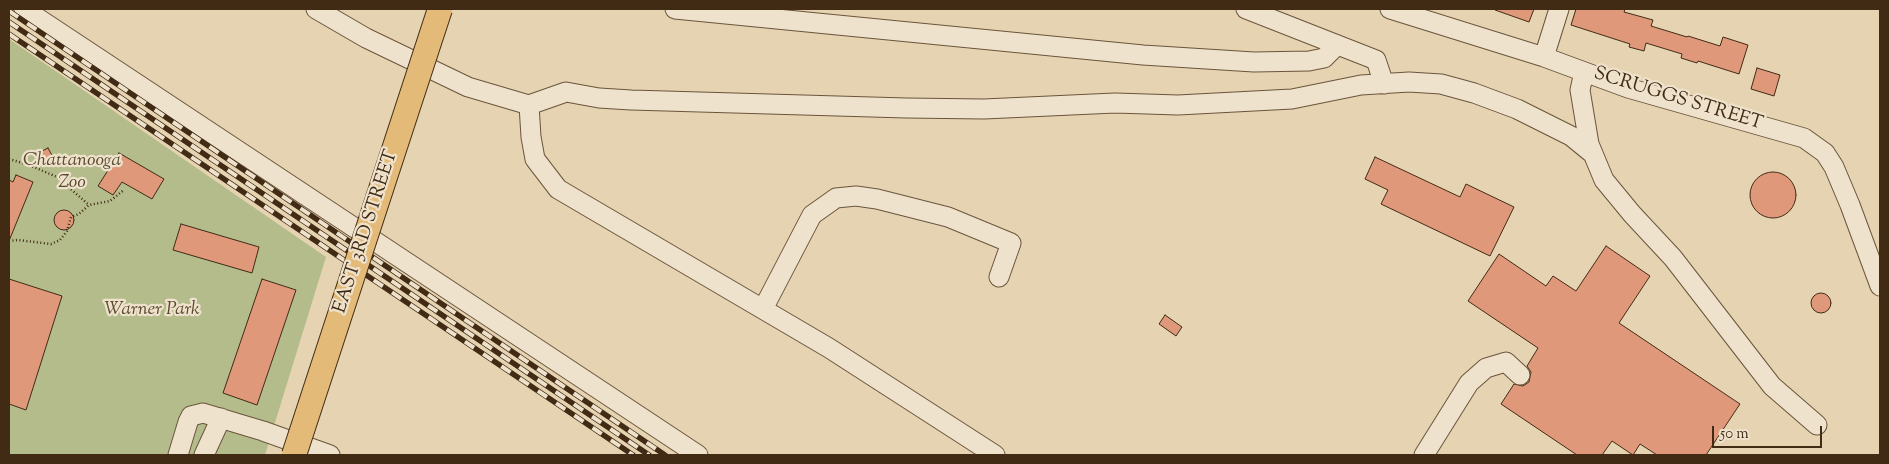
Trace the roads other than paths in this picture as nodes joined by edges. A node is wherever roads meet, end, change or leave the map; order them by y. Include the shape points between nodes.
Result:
1 (24, 9) edge
2 (316, 9) edge
3 (440, 9) edge
4 (675, 9) edge
5 (1246, 9) edge
6 (1390, 9) edge
7 (1559, 9) edge
8 (1337, 45) junction
9 (1544, 57) junction
10 (1584, 72) junction
11 (1384, 84) junction
12 (529, 105) junction
13 (1593, 154) junction
14 (999, 277) dead end
15 (1880, 286) edge
16 (763, 309) junction
17 (1520, 375) dead end
18 (221, 418) junction
19 (1817, 426) dead end
20 (178, 455) edge
21 (204, 455) edge
22 (294, 455) edge
23 (330, 455) edge
24 (698, 455) edge
25 (995, 455) edge
26 (1424, 455) edge

1 - 24 street
2 - 12 street via 366,38 468,87
3 - 22 main road, EAST 3RD STREET, bridge
4 - 8 street via 1134,54 1254,62 1324,58
5 - 8 street
6 - 9 street, SCRUGGS STREET
7 - 9 street
8 - 11 street via 1376,60
9 - 10 street, SCRUGGS STREET
10 - 13 street via 1580,90
10 - 15 street, SCRUGGS STREET via 1628,88 1804,138 1825,153 1850,205
11 - 12 street via 1361,85 1292,99 1178,105 1115,103 984,109 906,108 623,100 566,92
11 - 13 street via 1441,84 1474,93 1517,109 1571,136
12 - 16 street via 535,159 558,189
13 - 19 street via 1604,180 1672,258 1772,386
14 - 16 street via 1011,243 948,217 877,199 842,197 812,215
16 - 25 street
17 - 26 street via 1506,362 1486,368 1469,383
18 - 20 street via 203,413 192,416
18 - 21 street
18 - 23 street

